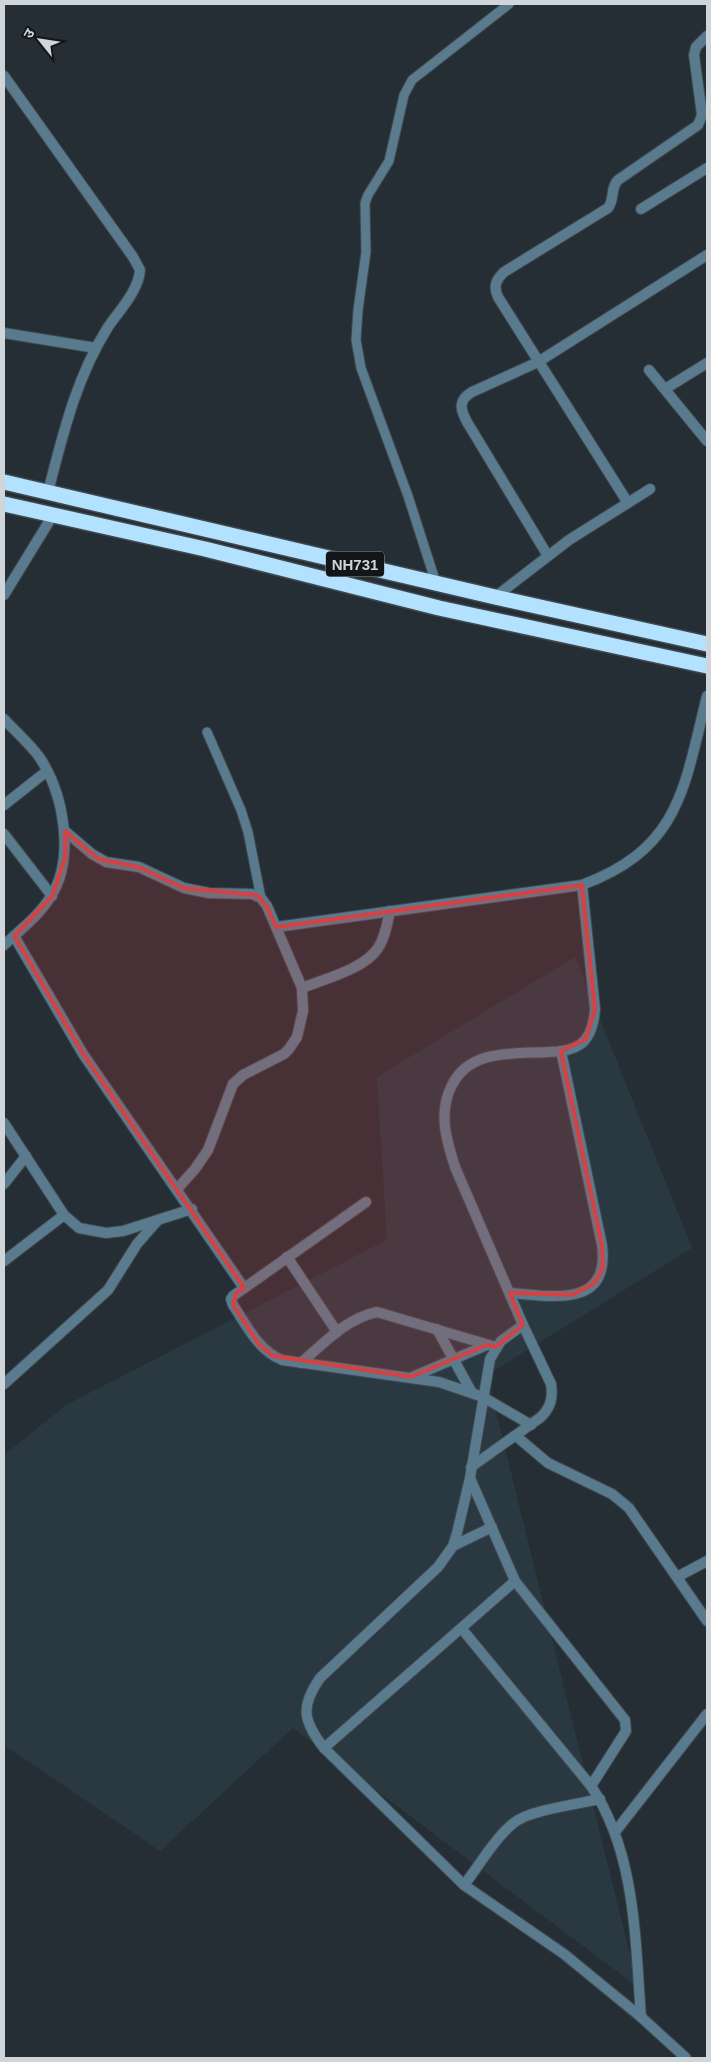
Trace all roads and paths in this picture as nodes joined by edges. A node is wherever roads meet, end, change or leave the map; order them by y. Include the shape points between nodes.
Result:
1 (509, 4) edge
2 (707, 36) edge
3 (4, 76) edge
4 (704, 117) edge
5 (707, 168) edge
6 (641, 209) dead end
7 (707, 256) edge
8 (4, 333) edge
9 (96, 348) junction
10 (538, 362) junction
11 (707, 363) edge
12 (649, 370) dead end
13 (665, 389) junction
14 (707, 440) edge
15 (4, 482) edge
16 (650, 489) dead end
17 (48, 492) junction
18 (628, 503) junction
19 (4, 504) edge
20 (53, 515) junction
21 (548, 556) junction
22 (436, 583) junction
23 (4, 595) edge
24 (495, 597) junction
25 (707, 644) edge
26 (707, 666) edge
27 (707, 696) edge
28 (4, 719) edge
29 (207, 732) dead end
30 (47, 771) junction
31 (4, 805) edge
32 (65, 831) junction
33 (4, 834) edge
34 (582, 885) junction
35 (52, 896) junction
36 (261, 898) junction
37 (390, 911) junction
38 (276, 927) junction
39 (14, 936) junction
40 (4, 945) edge
41 (302, 988) junction
42 (561, 1051) junction
43 (4, 1123) edge
44 (26, 1156) junction
45 (4, 1184) edge
46 (177, 1189) junction
47 (366, 1202) dead end
48 (192, 1209) junction
49 (64, 1215) junction
50 (158, 1220) junction
51 (287, 1257) junction
52 (4, 1262) edge
53 (244, 1288) junction
54 (510, 1293) junction
55 (523, 1326) junction
56 (437, 1329) junction
57 (337, 1332) junction
58 (491, 1346) junction
59 (454, 1360) junction
60 (301, 1363) junction
61 (411, 1377) junction
62 (4, 1384) edge
63 (472, 1393) junction
64 (483, 1397) junction
65 (531, 1425) junction
66 (516, 1436) junction
67 (470, 1472) junction
68 (492, 1527) junction
69 (453, 1546) junction
70 (707, 1562) edge
71 (678, 1577) junction
72 (515, 1581) junction
73 (707, 1621) edge
74 (462, 1628) junction
75 (707, 1714) edge
76 (324, 1748) junction
77 (591, 1786) junction
78 (600, 1799) junction
79 (615, 1832) junction
80 (464, 1885) junction
81 (641, 2017) junction
82 (686, 2058) edge

1 - 22 lane via 412,80 404,96 389,161 368,194 364,209 366,252 356,340 361,368
2 - 4 street via 694,54
3 - 9 street via 138,264 136,285
4 - 10 street via 695,128 615,182 608,208 497,279 495,290 498,297
5 - 6 street
7 - 10 street
8 - 9 street
9 - 17 street via 67,418
10 - 18 street
10 - 21 street via 467,395 460,407
11 - 13 street
12 - 13 street
13 - 14 street
15 - 17 highway, NH731
16 - 18 street
17 - 22 highway, NH731
18 - 21 street
19 - 20 highway, NH731
20 - 23 street
20 - 26 highway, NH731 via 206,549 439,608
21 - 24 street
22 - 24 highway, NH731
24 - 25 highway, NH731
27 - 34 street via 683,790 664,828 624,865
28 - 30 street
29 - 36 lane via 241,810
30 - 31 street
30 - 32 street
32 - 35 street via 65,858
32 - 36 street via 106,862 139,867 184,888 209,893 252,894
33 - 35 street
34 - 37 street
34 - 42 street via 596,1009 586,1039 574,1048
35 - 39 street
36 - 38 street via 268,906
37 - 38 street
37 - 41 street via 382,942 371,956 354,967
38 - 41 street
39 - 40 street
39 - 46 street via 83,1054
41 - 46 street via 302,1019 293,1044 284,1054 243,1075 233,1084 208,1150
42 - 54 street via 602,1246 603,1268 595,1284 583,1293 553,1296
42 - 54 street via 478,1059 454,1079 444,1108 447,1142 455,1167
43 - 44 street
44 - 45 street
44 - 49 street
46 - 48 street
47 - 51 street
48 - 50 street
48 - 53 street
49 - 50 street via 79,1228 106,1233
49 - 52 street
50 - 62 street via 131,1252 108,1290
51 - 53 street
51 - 57 street
53 - 60 street via 233,1296 231,1302 259,1345 272,1356
54 - 55 street
55 - 58 street
55 - 65 street via 553,1394 548,1410
56 - 57 street via 377,1312 359,1317
56 - 58 street
56 - 59 street
57 - 60 street
58 - 59 street
58 - 64 street
59 - 61 street
59 - 63 street
60 - 61 street
61 - 63 street via 440,1382
63 - 64 street
64 - 65 street
64 - 67 street
65 - 66 street
66 - 67 street
66 - 71 street via 548,1463 622,1501 638,1518
67 - 68 street
67 - 69 street
68 - 69 street
68 - 72 street
69 - 76 street via 438,1567 320,1678 310,1693 306,1718 309,1728
70 - 71 street
71 - 73 street
72 - 74 street
72 - 77 street via 626,1724 626,1731
74 - 76 street
74 - 77 street
75 - 79 street
76 - 80 street
77 - 78 street
78 - 79 street
78 - 80 street via 530,1815 515,1822
79 - 81 street via 632,1914
80 - 81 street via 564,1954
81 - 82 street

